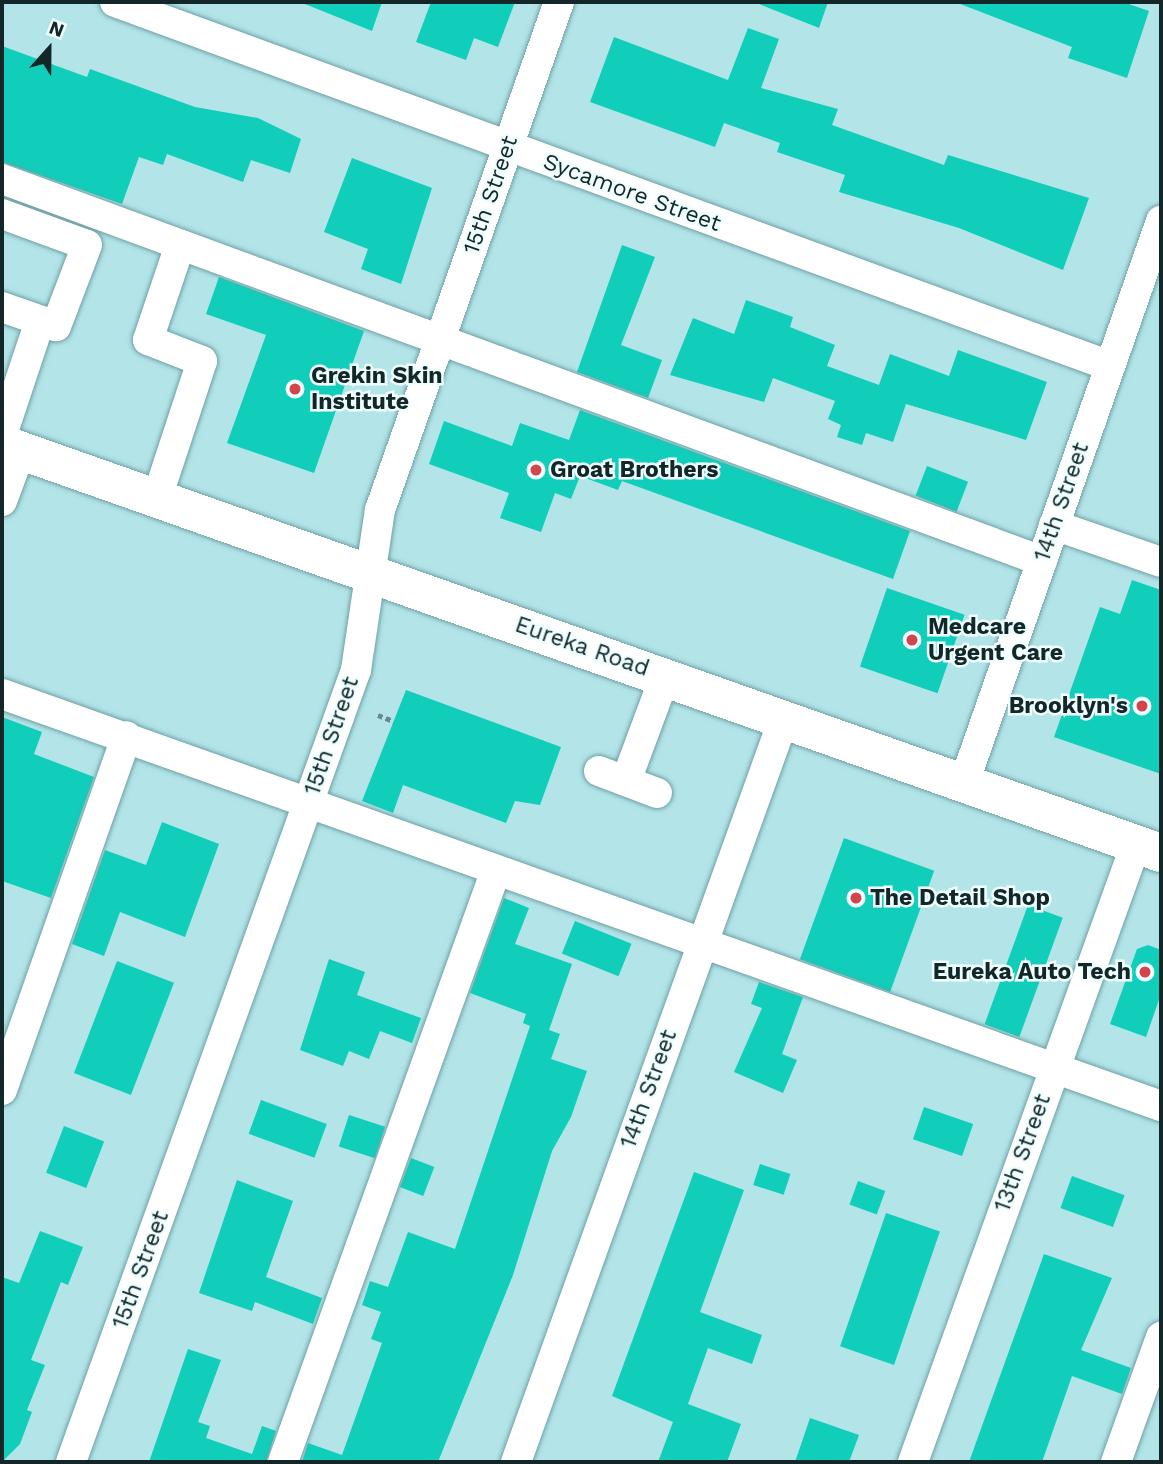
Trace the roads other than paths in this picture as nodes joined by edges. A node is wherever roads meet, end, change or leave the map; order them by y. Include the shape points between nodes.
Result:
1 (115, 2) edge
2 (559, 2) edge
3 (508, 148) junction
4 (13, 183) edge
5 (7, 216) edge
6 (1161, 221) edge
7 (180, 245) junction
8 (1152, 279) edge
9 (2, 307) edge
10 (40, 321) junction
11 (439, 341) junction
12 (1110, 366) junction
13 (8, 443) edge
14 (157, 498) junction
15 (2, 501) edge
16 (1054, 525) junction
17 (1042, 561) junction
18 (1161, 562) edge
19 (370, 573) junction
20 (665, 676) junction
21 (2, 694) edge
22 (784, 718) junction
23 (127, 736) junction
24 (964, 783) junction
25 (657, 793) dead end
26 (309, 802) junction
27 (1149, 849) edge
28 (496, 870) junction
29 (561, 872) dead end
30 (619, 894) dead end
31 (700, 945) junction
32 (1053, 1068) junction
33 (2, 1090) edge
34 (1161, 1106) edge
35 (1161, 1337) edge
36 (71, 1462) edge
37 (283, 1462) edge
38 (516, 1462) edge
39 (913, 1462) edge
40 (1116, 1462) edge

1 - 3 street, Sycamore Street
2 - 3 street, 15th Street
3 - 11 street, 15th Street
3 - 12 street, Sycamore Street
4 - 5 street
4 - 7 street
5 - 10 street via 86,245 56,326
6 - 8 street, 14th Street
7 - 11 street
7 - 14 street via 148,340 202,361
8 - 12 street, 14th Street
9 - 10 street
10 - 13 street
11 - 17 street
11 - 19 street, 15th Street via 380,510
12 - 16 street, 14th Street
13 - 14 main road, Eureka Road
13 - 15 street
14 - 19 main road, Eureka Road
16 - 17 street, 14th Street
16 - 18 street
17 - 24 street, 14th Street
19 - 20 main road, Eureka Road
19 - 26 street, 15th Street via 361,654
20 - 22 main road, Eureka Road
20 - 25 street via 613,776
21 - 23 street
22 - 24 main road, Eureka Road
22 - 31 street, 14th Street
23 - 26 street
23 - 33 street
24 - 27 main road, Eureka Road
26 - 28 street
26 - 36 street, 15th Street
27 - 32 street, 13th Street
28 - 31 street
28 - 37 street
29 - 30 street
31 - 32 street
31 - 38 street, 14th Street
32 - 34 street
32 - 39 street, 13th Street
35 - 40 street

